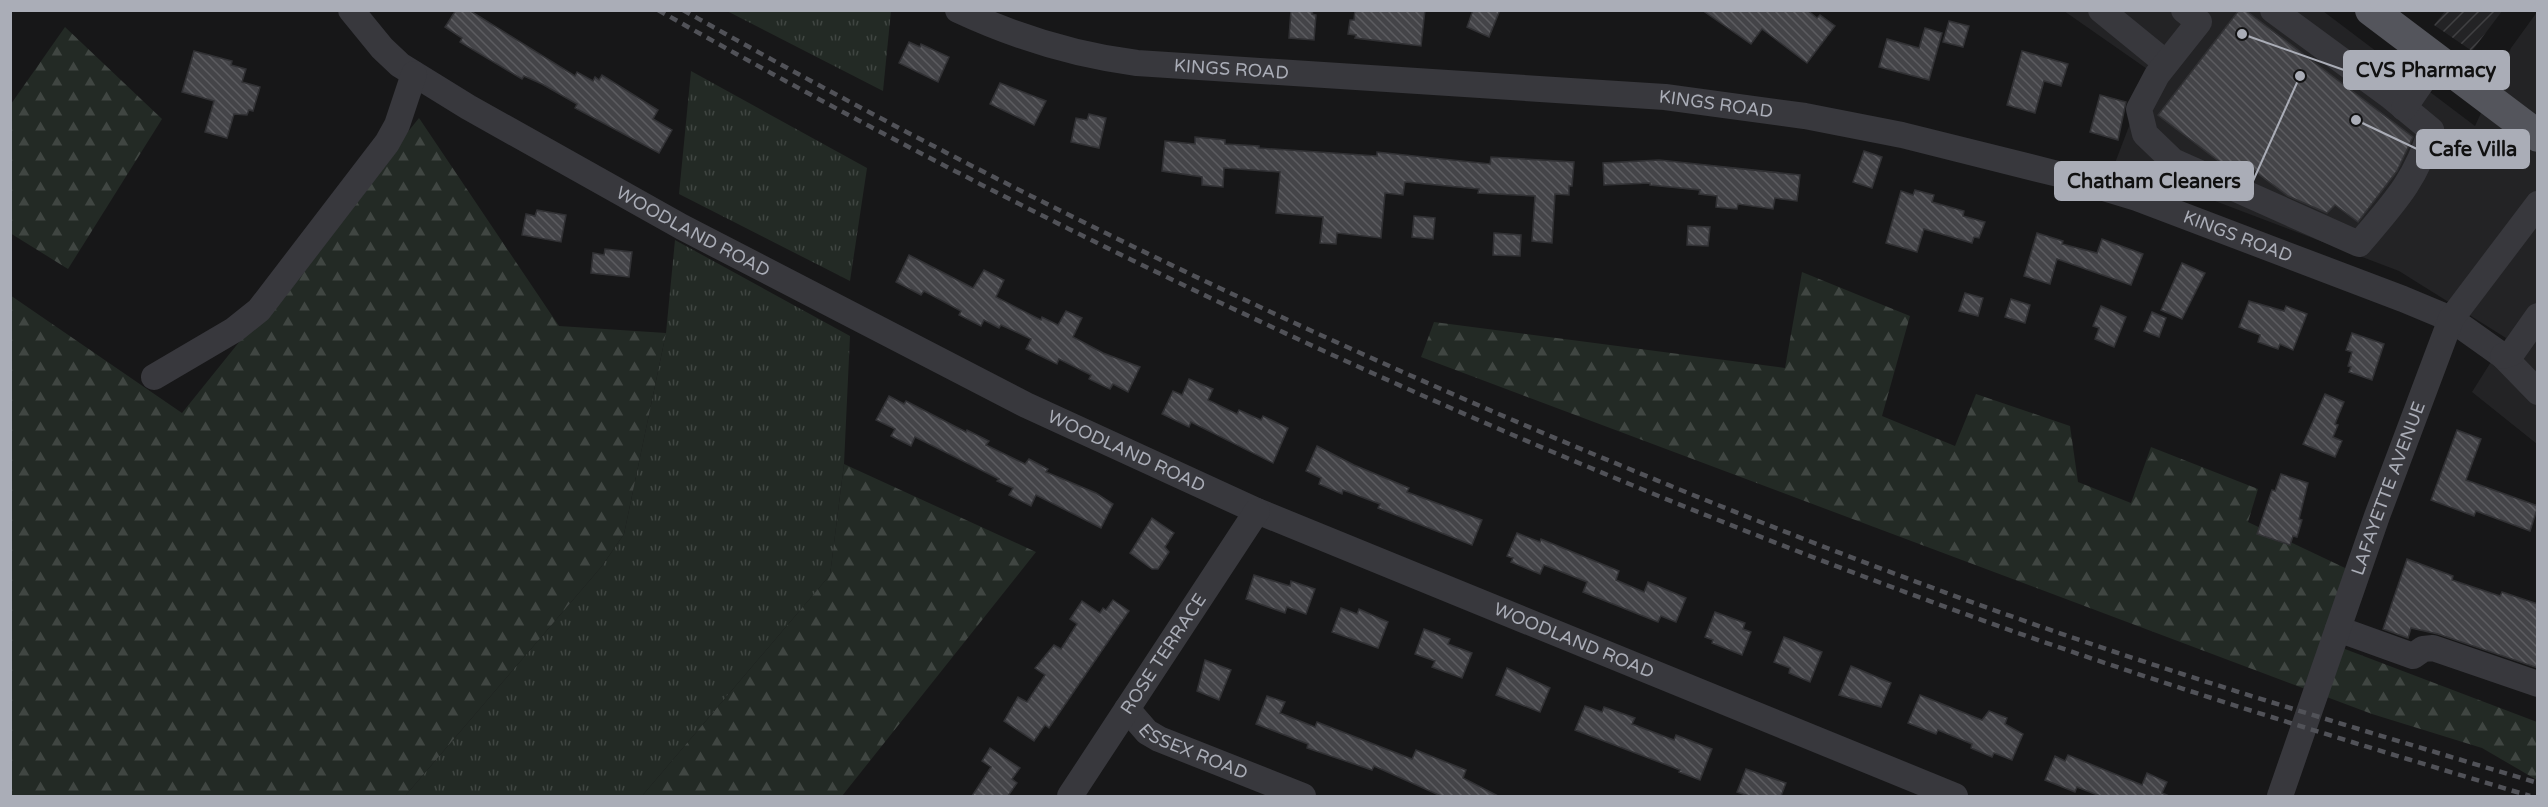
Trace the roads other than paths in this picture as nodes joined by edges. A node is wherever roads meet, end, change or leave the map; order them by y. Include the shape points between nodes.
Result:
1 (351, 10) edge
2 (958, 10) edge
3 (2101, 10) edge
4 (2274, 10) edge
5 (2371, 10) edge
6 (2196, 14) edge
7 (2437, 60) junction
8 (2166, 63) junction
9 (414, 74) junction
10 (2404, 108) junction
11 (2538, 136) edge
12 (2538, 204) edge
13 (2359, 244) junction
14 (2347, 277) junction
15 (2538, 316) edge
16 (2451, 319) junction
17 (2503, 356) junction
18 (154, 377) dead end
19 (2538, 392) edge
20 (1257, 511) junction
21 (2338, 629) junction
22 (2538, 684) edge
23 (1127, 709) junction
24 (1070, 796) edge
25 (1303, 796) edge
26 (1955, 796) edge
27 (2280, 796) edge

1 - 9 street, WOODLAND ROAD via 382,48
2 - 14 street, KINGS ROAD via 1005,32 1057,49 1117,60 1665,98 1805,116 1891,132 2137,198
3 - 8 street
4 - 10 street
5 - 7 main road
6 - 8 street
7 - 10 street
7 - 11 main road
8 - 13 street via 2139,109 2145,134 2173,161
9 - 18 street via 387,143 259,310 234,330
9 - 20 street, WOODLAND ROAD via 682,227 861,322 1107,445
10 - 13 street via 2431,130 2422,160 2393,206
12 - 16 street, LAFAYETTE AVENUE
13 - 14 street
14 - 16 street, KINGS ROAD
15 - 17 street via 2512,353
16 - 17 street, KINGS ROAD
16 - 21 street, LAFAYETTE AVENUE
17 - 19 street, KINGS ROAD
20 - 23 street, ROSE TERRACE
20 - 26 street, WOODLAND ROAD
21 - 22 street via 2413,656 2433,648
21 - 27 street, LAFAYETTE AVENUE
23 - 24 street, ROSE TERRACE
23 - 25 street, ESSEX ROAD via 1159,739

